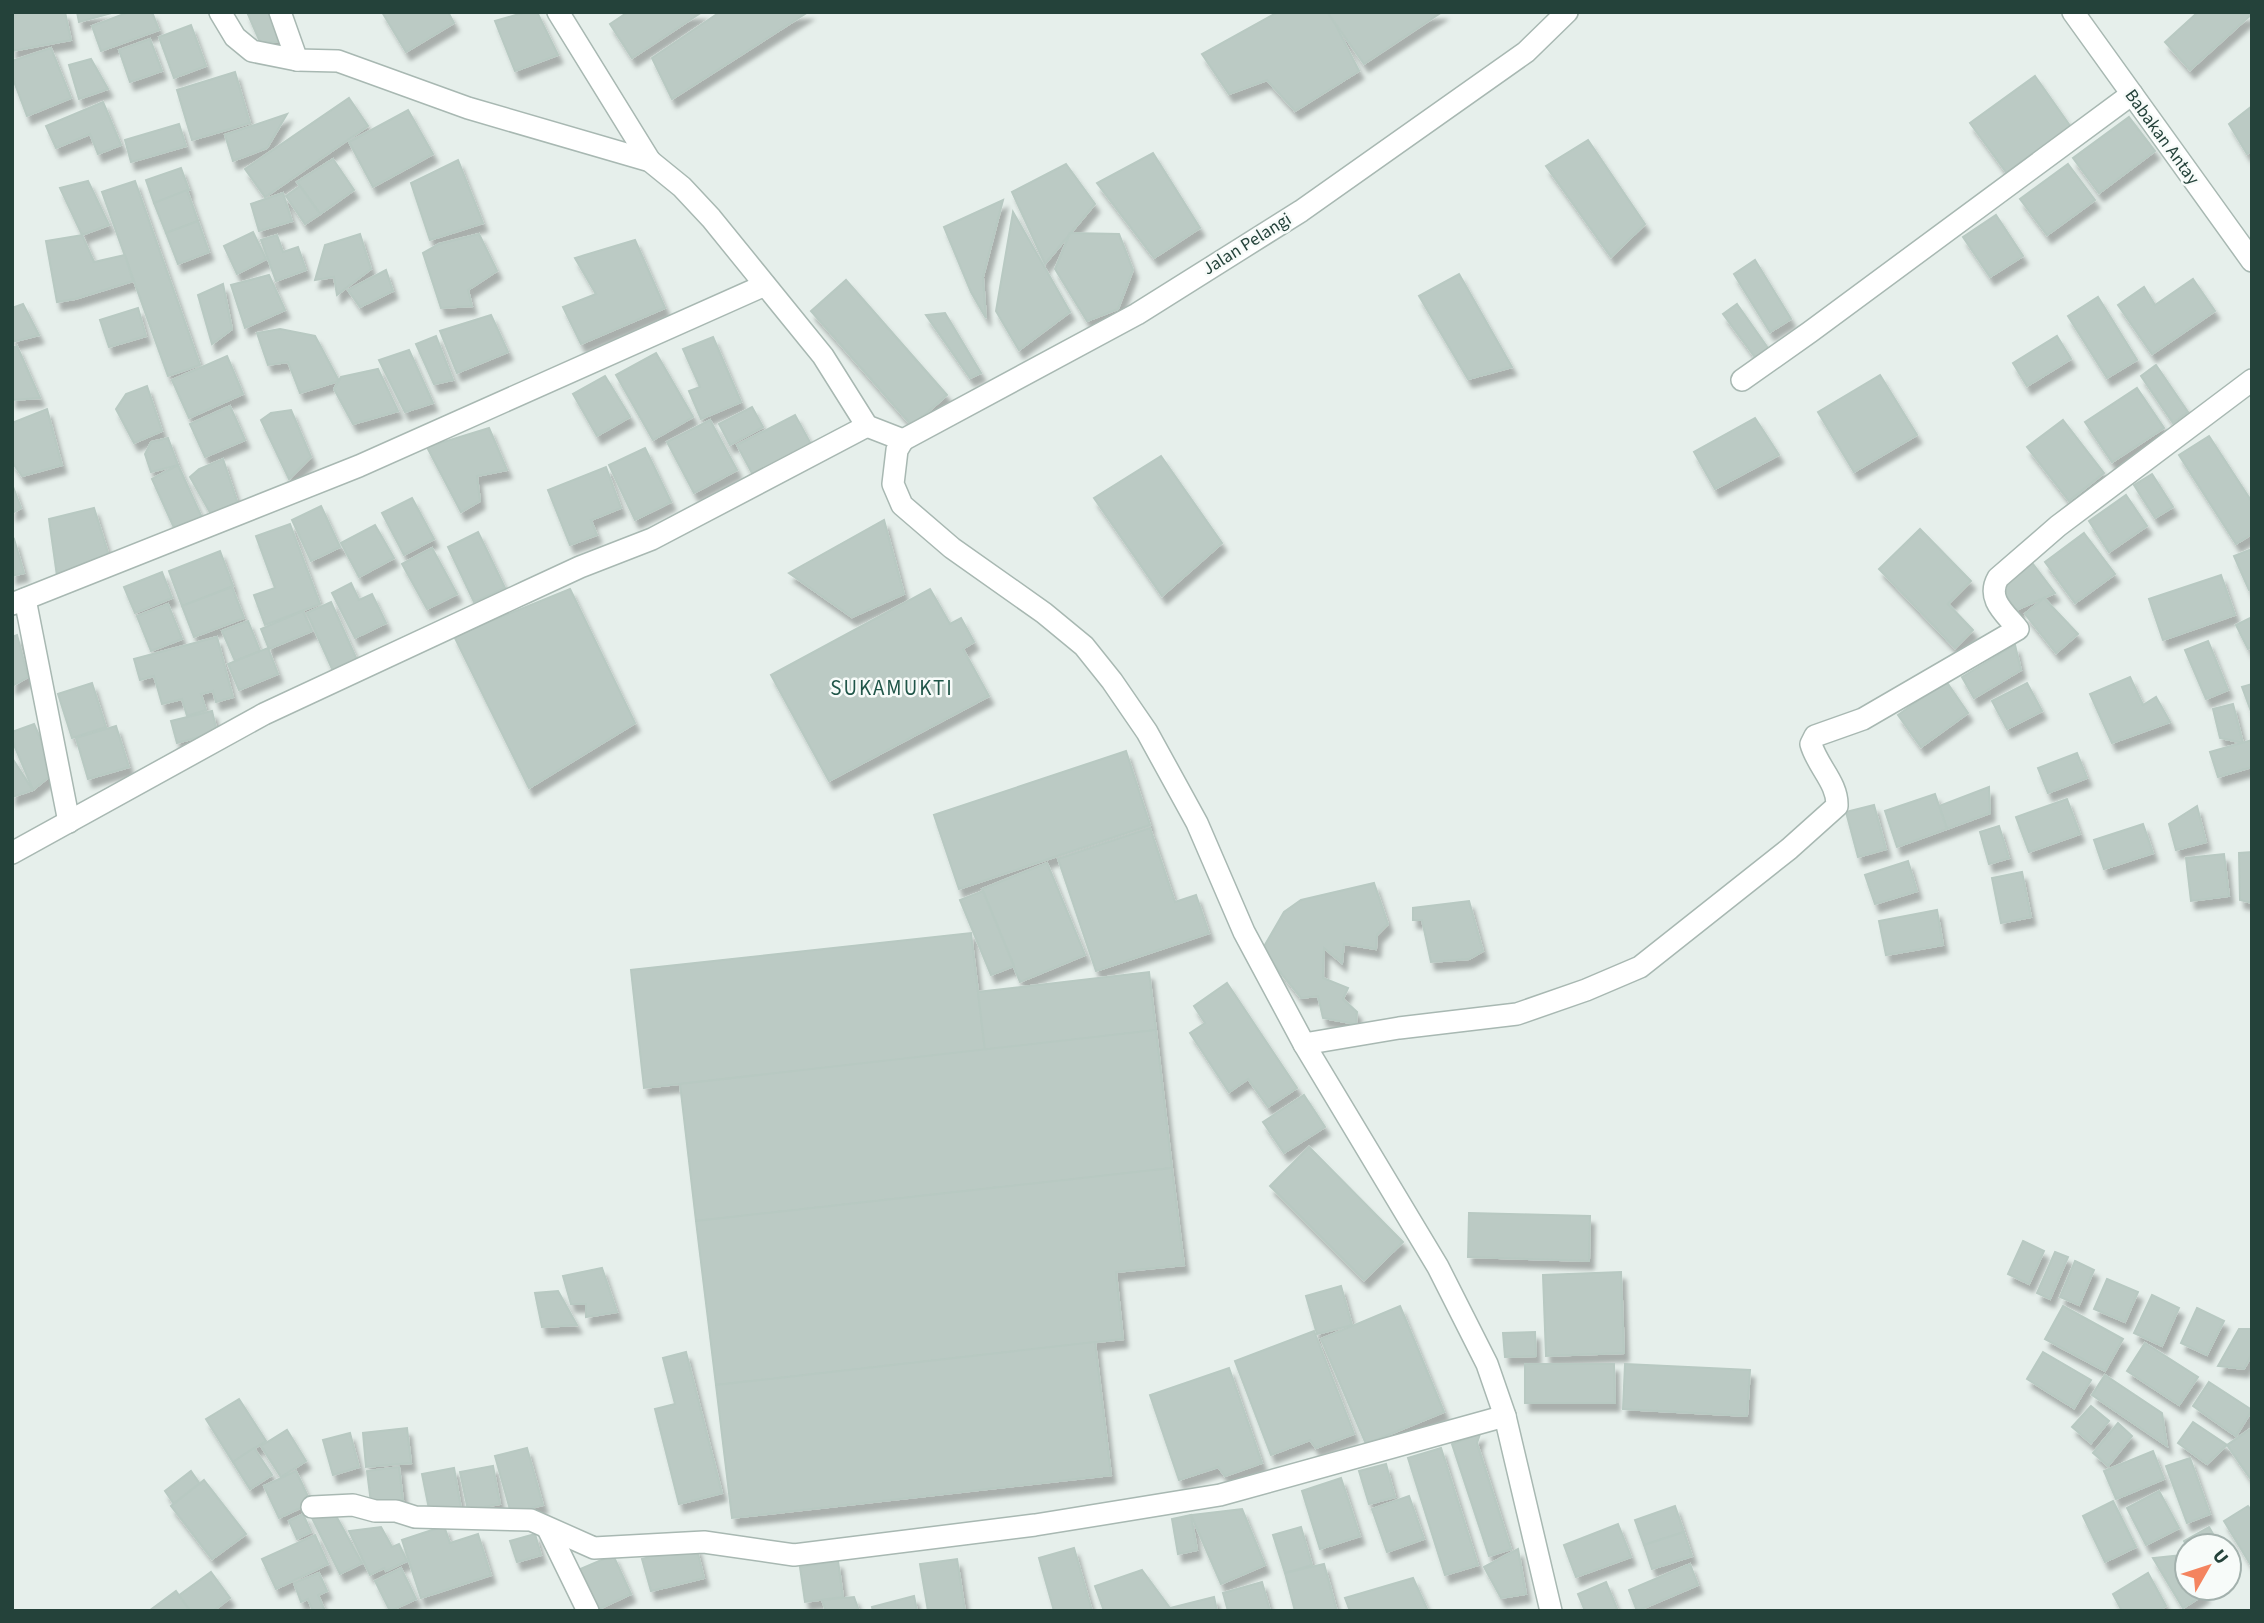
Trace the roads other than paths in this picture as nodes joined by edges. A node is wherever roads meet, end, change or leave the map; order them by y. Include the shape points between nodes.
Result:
1 (220, 12) edge
2 (280, 12) edge
3 (558, 12) edge
4 (1567, 12) edge
5 (2073, 12) edge
6 (297, 60) junction
7 (2132, 94) junction
8 (650, 161) junction
9 (2252, 261) edge
10 (765, 285) junction
11 (1742, 380) dead end
12 (2252, 380) edge
13 (867, 426) junction
14 (903, 440) junction
15 (19, 601) edge
16 (69, 822) junction
17 (12, 853) edge
18 (1304, 1044) junction
19 (1506, 1416) junction
20 (312, 1507) dead end
21 (548, 1529) junction
22 (589, 1611) edge
23 (1551, 1611) edge

1 - 6 street via 235,37 252,51
2 - 6 street
3 - 8 street
4 - 14 street, Jalan Pelangi via 1526,52 1301,211 1137,314
5 - 7 street, Babakan Antay
6 - 8 street via 338,61 468,108
7 - 9 street, Babakan Antay
7 - 11 street
8 - 10 street via 711,218
10 - 13 street via 823,356
10 - 15 street via 359,466
12 - 18 street via 2058,526 1998,578 1994,598 2018,629 1863,719 1815,736 1813,753 1836,792 1837,806 1640,967 1517,1014
13 - 14 street
13 - 16 street via 652,540 580,567 264,714
14 - 18 street via 897,450 893,484 902,505 1084,646 1147,732 1197,823 1244,932
15 - 16 street
16 - 17 street
18 - 19 street via 1438,1267 1488,1364
19 - 21 street via 1220,1496 794,1555 704,1542 594,1548
19 - 23 street
20 - 21 street via 353,1505 415,1517 511,1518 531,1520
21 - 22 street

